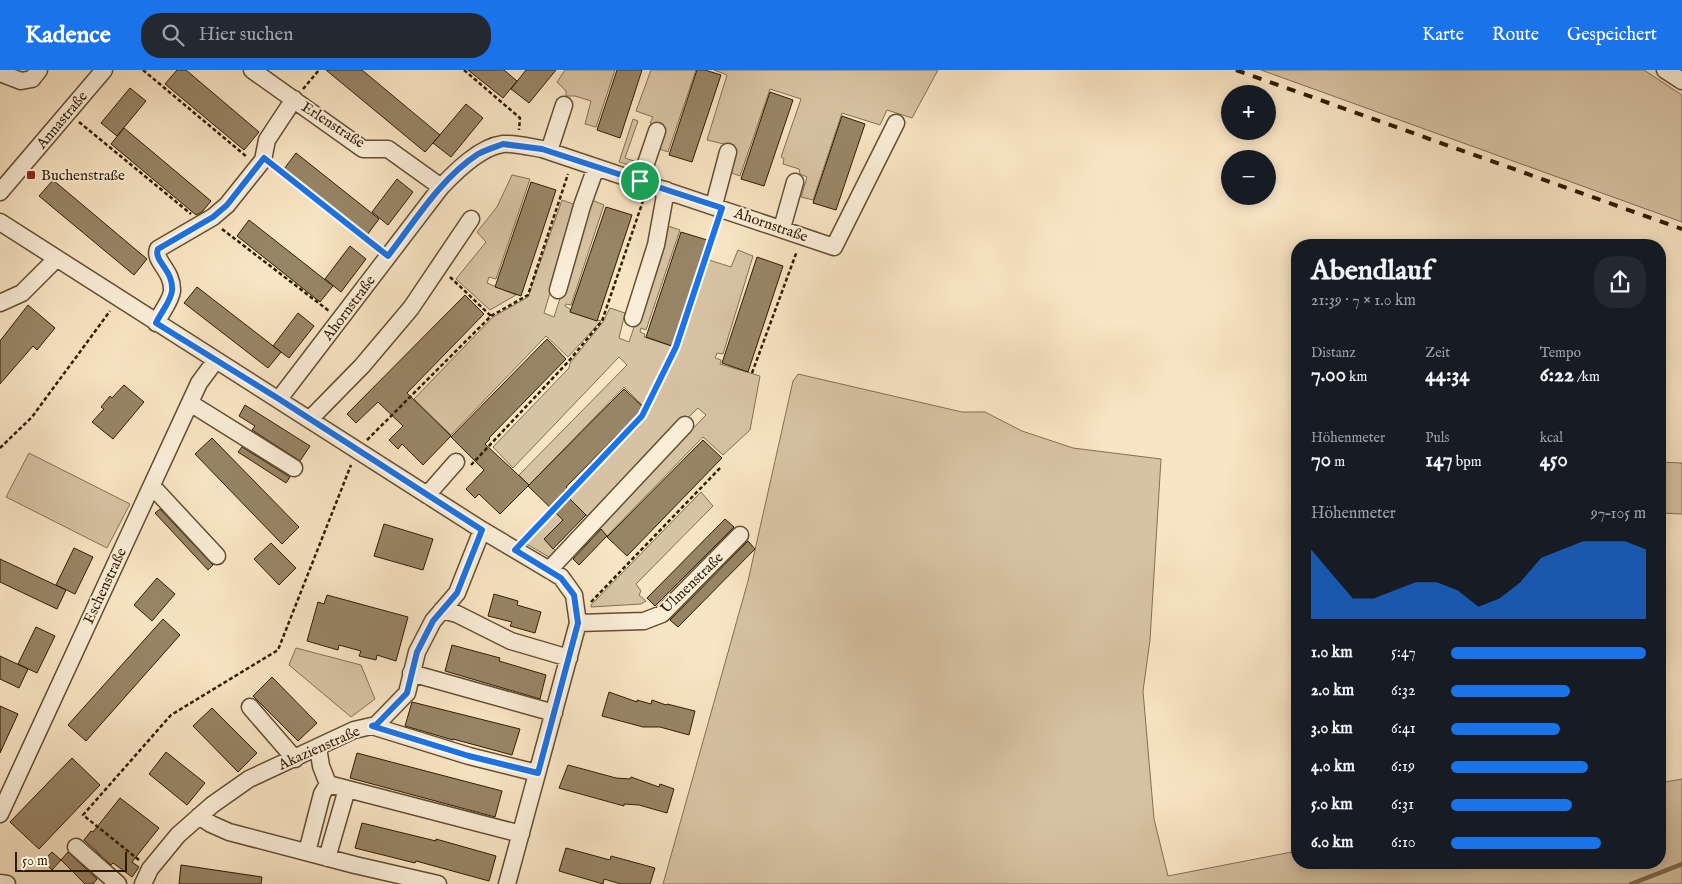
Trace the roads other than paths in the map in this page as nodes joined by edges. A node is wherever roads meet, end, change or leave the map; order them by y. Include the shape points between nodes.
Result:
1 (39, 70) edge
2 (104, 70) edge
3 (252, 70) edge
4 (1665, 70) edge
5 (0, 73) edge
6 (1682, 81) edge
7 (294, 99) junction
8 (564, 104) dead end
9 (896, 123) dead end
10 (657, 131) dead end
11 (549, 151) junction
12 (728, 152) dead end
13 (596, 167) junction
14 (644, 182) junction
15 (795, 182) dead end
16 (441, 187) junction
17 (666, 190) junction
18 (0, 192) edge
19 (718, 207) junction
20 (471, 219) dead end
21 (0, 222) edge
22 (782, 228) junction
23 (56, 259) junction
24 (558, 290) dead end
25 (0, 303) edge
26 (633, 318) dead end
27 (156, 323) junction
28 (216, 360) junction
29 (279, 399) junction
30 (190, 403) junction
31 (310, 419) junction
32 (685, 425) dead end
33 (463, 464) road end
34 (294, 468) dead end
35 (152, 486) junction
36 (427, 495) junction
37 (482, 530) junction
38 (740, 535) dead end
39 (217, 556) dead end
40 (549, 570) junction
41 (442, 610) junction
42 (578, 623) junction
43 (569, 658) junction
44 (412, 673) junction
45 (250, 707) dead end
46 (554, 713) junction
47 (372, 726) junction
48 (318, 747) junction
49 (295, 759) junction
50 (538, 773) junction
51 (328, 784) junction
52 (347, 789) junction
53 (0, 814) edge
54 (199, 816) junction
55 (521, 834) junction
56 (76, 847) dead end
57 (307, 852) junction
58 (327, 858) junction
59 (0, 883) edge
60 (7, 884) edge
61 (118, 884) edge
62 (143, 884) edge
63 (438, 884) edge
64 (507, 884) edge

1 - 5 street via 32,79 21,81
2 - 18 street, Annastraße
3 - 7 street, Erlenstraße
4 - 6 street
7 - 16 street, Erlenstraße via 363,149 388,149
7 - 27 street via 267,140 261,162 227,205 158,249 156,259 170,275 172,292
8 - 11 street
9 - 22 street, Ahornstraße via 834,247
10 - 14 street
11 - 13 street, Ahornstraße
11 - 16 street, Ahornstraße via 503,144 479,153
12 - 19 street
13 - 14 street, Ahornstraße
13 - 24 street
14 - 17 street, Ahornstraße
15 - 22 street
16 - 29 street, Ahornstraße
17 - 19 street, Ahornstraße
17 - 26 street via 656,244
19 - 22 street, Ahornstraße
20 - 31 street via 410,308 362,366
21 - 23 street
23 - 25 street via 22,293
23 - 27 street
27 - 28 street
28 - 29 street
28 - 30 street, Eschenstraße
29 - 31 street
30 - 34 street
30 - 35 street, Eschenstraße
31 - 36 street
32 - 40 street
33 - 36 street
35 - 39 street
35 - 53 street, Eschenstraße
36 - 37 street
37 - 40 street
37 - 41 street, Akazienstraße via 457,593
38 - 42 street, Ulmenstraße via 662,614 644,621
40 - 42 street via 561,578 574,595
41 - 43 street via 511,641
41 - 44 street, Akazienstraße via 417,652
42 - 43 street
43 - 46 street
44 - 46 street
44 - 47 street, Akazienstraße via 407,693
45 - 49 street
46 - 50 street
47 - 48 street, Akazienstraße via 354,730
47 - 50 street
48 - 49 street, Akazienstraße
48 - 51 street
49 - 54 street, Akazienstraße via 250,779
50 - 55 street
51 - 52 street
51 - 57 street via 322,794
52 - 55 street
52 - 58 street
54 - 57 street via 229,832
54 - 62 street, Akazienstraße via 178,834 150,869
55 - 64 street
56 - 61 street
57 - 58 street
58 - 63 street
59 - 60 street

